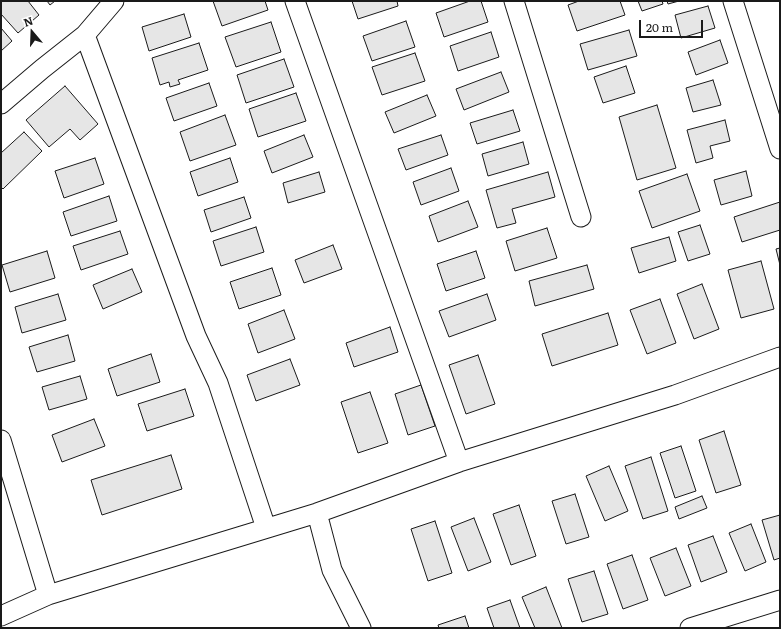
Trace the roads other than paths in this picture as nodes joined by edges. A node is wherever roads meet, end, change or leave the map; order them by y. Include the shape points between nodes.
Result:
1 (114, 1) edge
2 (295, 1) edge
3 (514, 1) edge
4 (733, 1) edge
5 (84, 35) junction
6 (1, 104) edge
7 (780, 150) edge
8 (582, 217) dead end
9 (780, 357) edge
10 (1, 440) edge
11 (459, 462) junction
12 (317, 513) junction
13 (266, 528) junction
14 (48, 596) junction
15 (780, 600) edge
16 (1, 616) edge
17 (361, 628) edge
18 (690, 628) edge

1 - 5 street
2 - 11 street
3 - 8 street
4 - 7 street
5 - 6 street
5 - 13 street via 196,336 218,383
9 - 11 street via 675,395
10 - 14 street
11 - 12 street
12 - 13 street
12 - 17 street via 332,570
13 - 14 street
14 - 16 street
15 - 18 street

